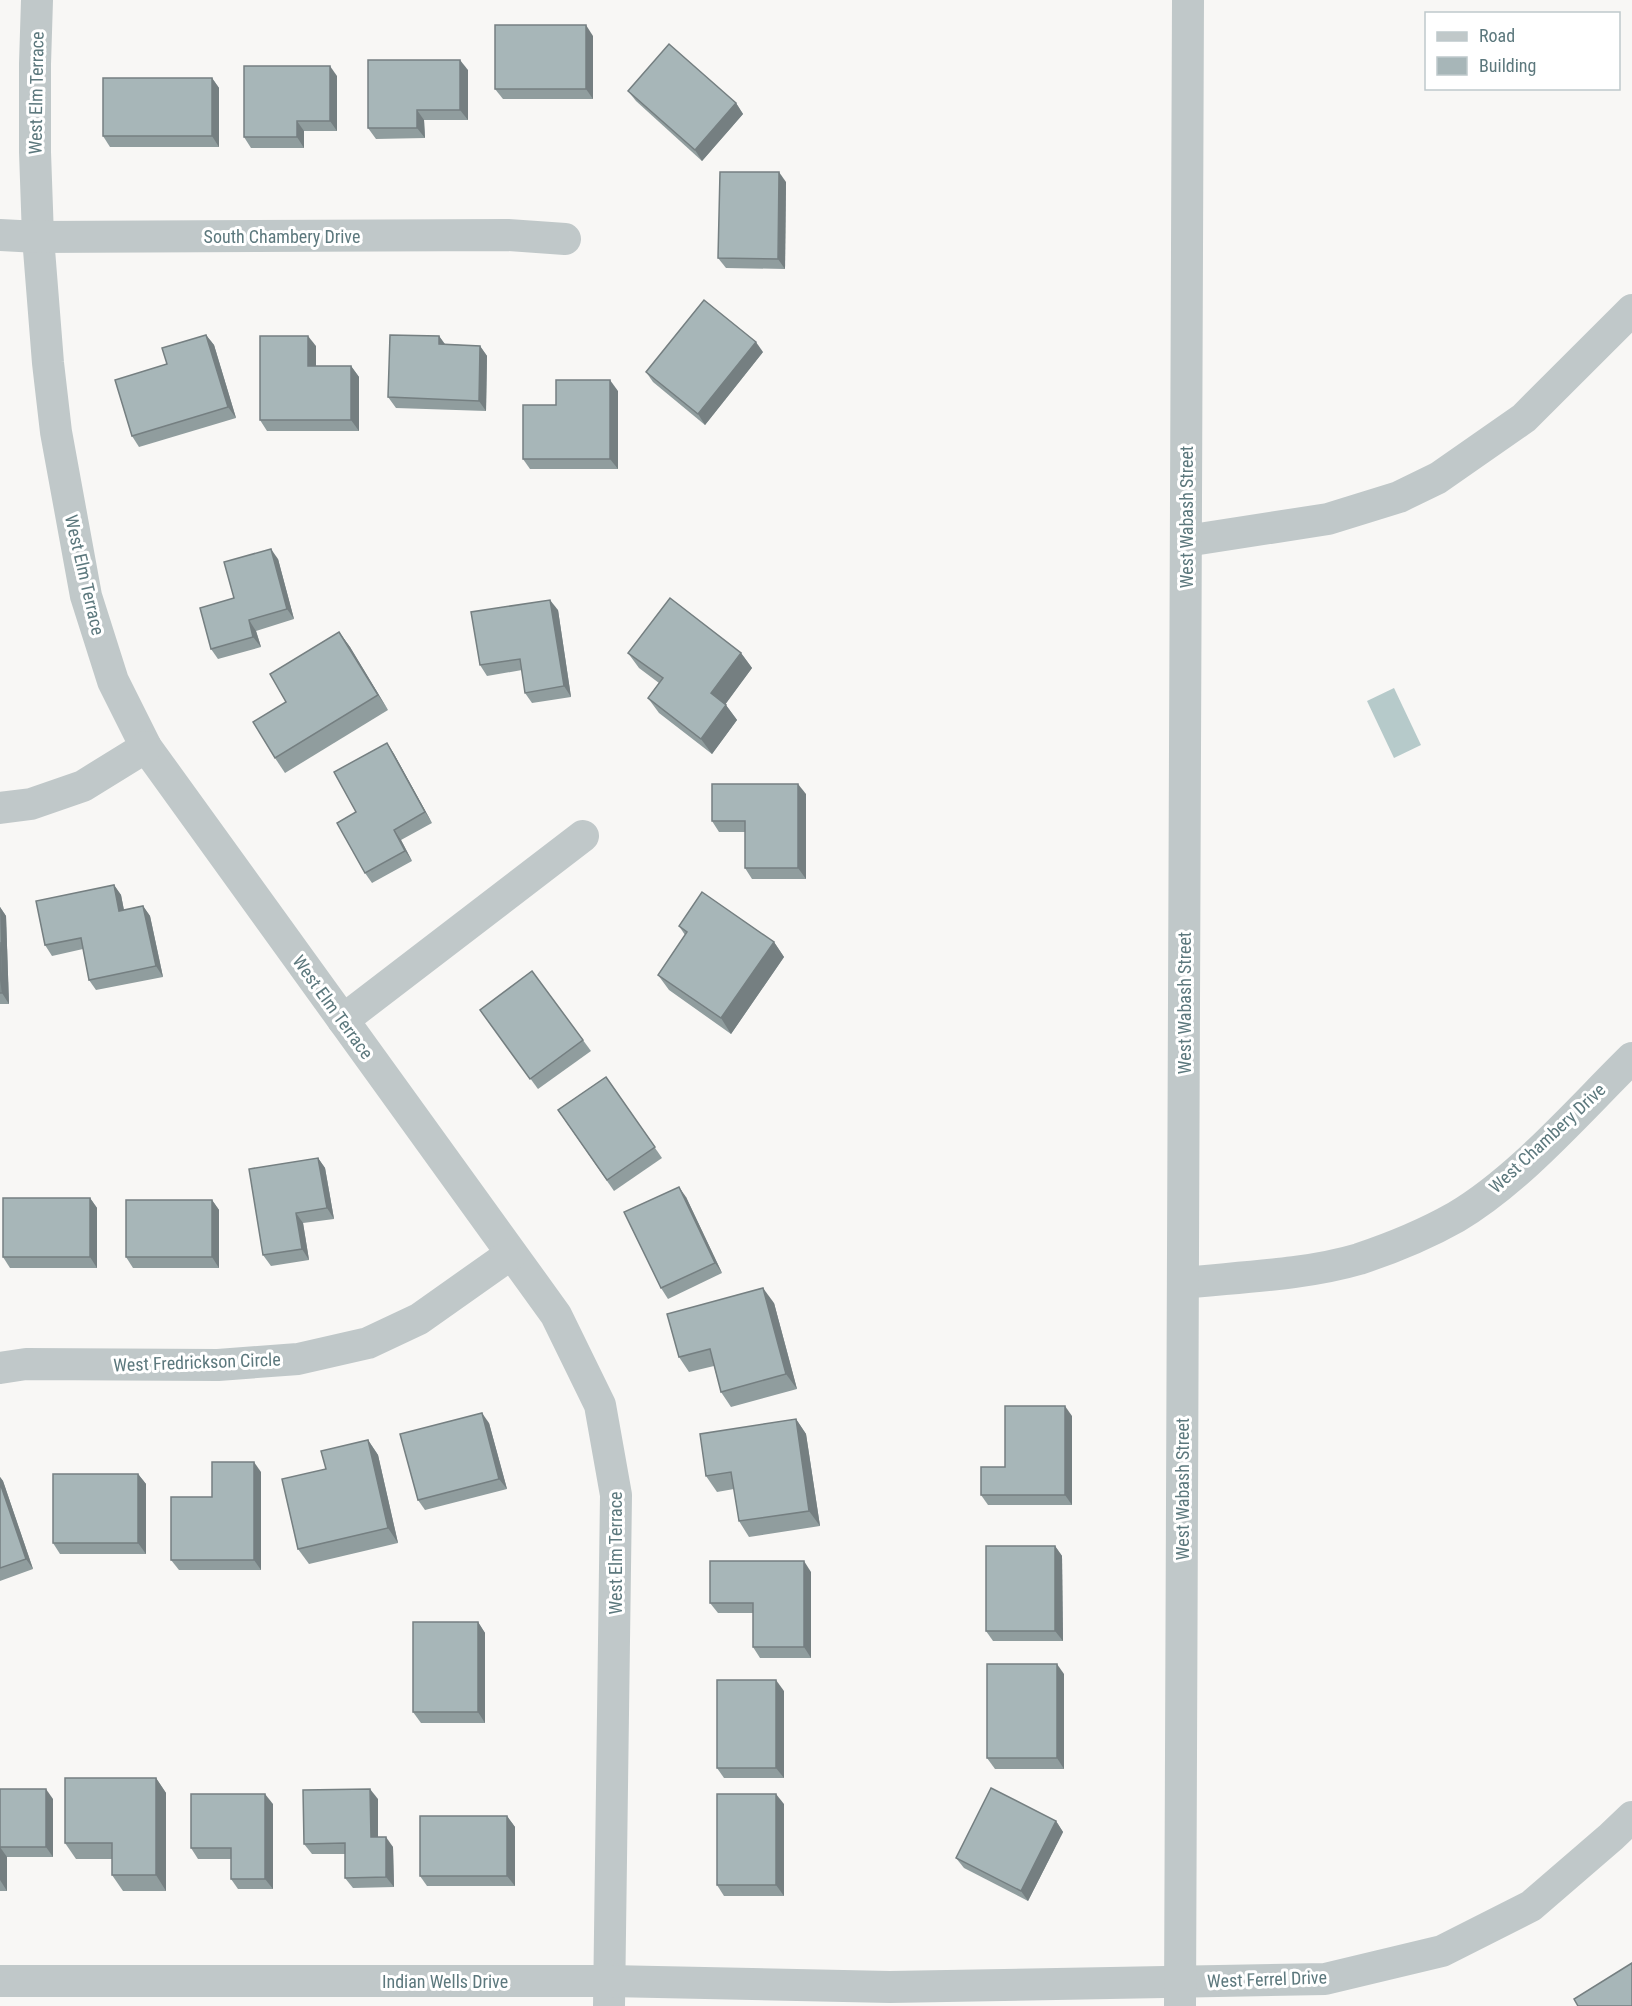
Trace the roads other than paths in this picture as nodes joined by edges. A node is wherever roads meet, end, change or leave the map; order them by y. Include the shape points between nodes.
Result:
1 (37, 0) edge
2 (1188, 0) edge
3 (0, 235) edge
4 (38, 237) junction
5 (565, 239) dead end
6 (1632, 309) edge
7 (1186, 541) junction
8 (146, 747) junction
9 (0, 808) edge
10 (583, 836) dead end
11 (343, 1020) junction
12 (1632, 1058) edge
13 (511, 1254) junction
14 (1183, 1283) junction
15 (0, 1368) edge
16 (1632, 1816) edge
17 (0, 1981) edge
18 (890, 1987) joint
19 (610, 1994) edge
20 (1180, 1994) edge

1 - 4 street, West Elm Terrace via 34,152
2 - 7 street, West Wabash Street
3 - 4 street, South Chambery Drive
4 - 5 street, South Chambery Drive via 508,235
4 - 8 street, West Elm Terrace via 56,432 86,596 113,681
6 - 7 street via 1524,418 1438,478 1399,497 1328,519
7 - 14 street, West Wabash Street
8 - 9 street via 84,786 31,804
8 - 11 street, West Elm Terrace
10 - 11 street
11 - 13 street, West Elm Terrace
12 - 14 street, West Chambery Drive via 1504,1181 1457,1216 1423,1234 1321,1268
13 - 15 street, West Fredrickson Circle via 419,1319 368,1343 310,1356 218,1365 26,1364
13 - 19 street, West Elm Terrace via 556,1315 600,1405 616,1495
14 - 20 street, West Wabash Street
16 - 20 street, West Ferrel Drive via 1531,1906 1442,1951 1325,1980
17 - 19 street, Indian Wells Drive
18 - 19 street, Indian Wells Drive
18 - 20 street, West Ferrel Drive

